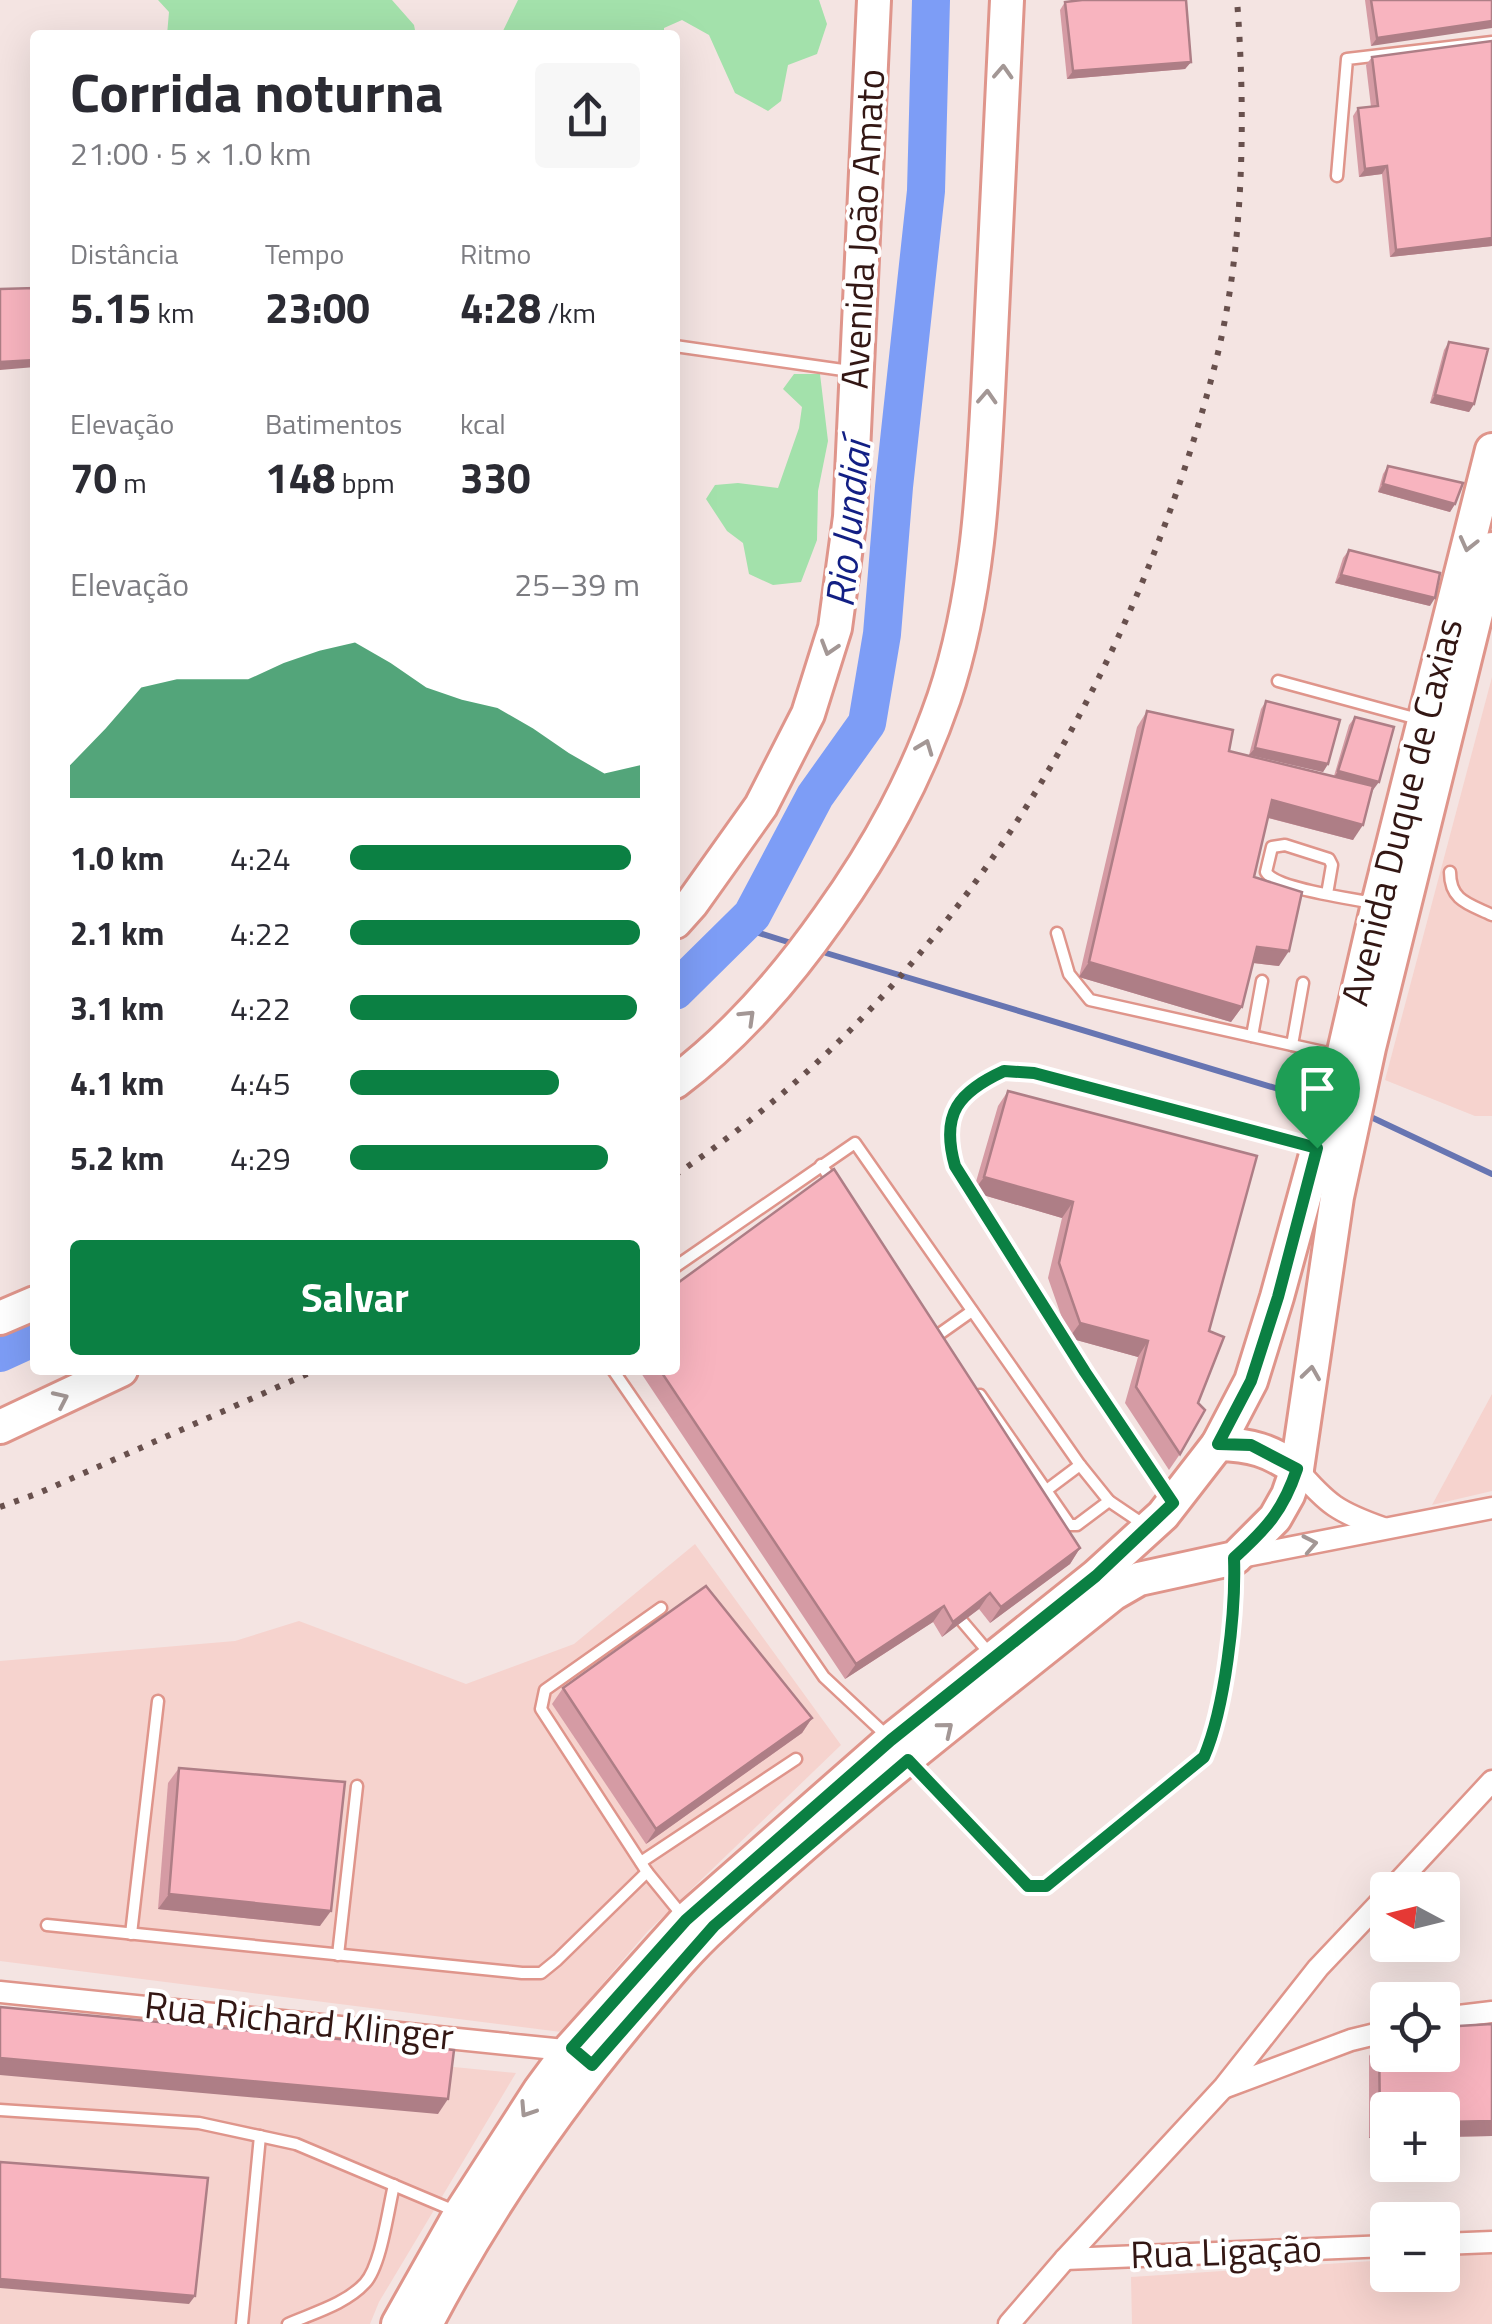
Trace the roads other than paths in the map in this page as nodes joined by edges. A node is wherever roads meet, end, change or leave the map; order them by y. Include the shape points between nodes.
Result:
1 (874, 0) edge
2 (1007, 0) edge
3 (1492, 42) edge
4 (1337, 176) dead end
5 (680, 347) edge
6 (856, 372) junction
7 (1492, 450) edge
8 (1492, 549) edge
9 (1278, 682) dead end
10 (1424, 720) junction
11 (1450, 872) dead end
12 (1327, 894) junction
13 (1378, 904) junction
14 (1492, 914) edge
15 (680, 916) edge
16 (1057, 932) dead end
17 (1262, 981) dead end
18 (1303, 983) dead end
19 (1252, 1036) junction
20 (1292, 1044) junction
21 (1343, 1056) junction
22 (680, 1078) edge
23 (1317, 1148) junction
24 (822, 1164) junction
25 (843, 1196) edge
26 (680, 1263) edge
27 (30, 1305) edge
28 (972, 1311) junction
29 (0, 1318) edge
30 (928, 1320) edge
31 (938, 1335) junction
32 (949, 1350) edge
33 (110, 1375) edge
34 (616, 1375) edge
35 (971, 1382) edge
36 (0, 1427) edge
37 (1218, 1444) junction
38 (1080, 1465) junction
39 (1297, 1469) junction
40 (1046, 1490) junction
41 (1032, 1501) edge
42 (1110, 1501) junction
43 (1492, 1508) edge
44 (1162, 1515) junction
45 (1385, 1528) junction
46 (1234, 1558) junction
47 (1198, 1566) junction
48 (661, 1608) dead end
49 (954, 1611) edge
50 (994, 1659) junction
51 (158, 1701) dead end
52 (899, 1750) junction
53 (796, 1759) dead end
54 (1492, 1782) edge
55 (357, 1786) dead end
56 (644, 1867) junction
57 (1408, 1872) edge
58 (1370, 1912) edge
59 (686, 1920) junction
60 (47, 1925) dead end
61 (132, 1934) junction
62 (338, 1955) junction
63 (0, 1992) edge
64 (1492, 2012) edge
65 (1460, 2016) edge
66 (1370, 2035) edge
67 (582, 2057) junction
68 (1224, 2088) junction
69 (0, 2110) edge
70 (260, 2136) junction
71 (394, 2185) junction
72 (475, 2212) junction
73 (1492, 2242) edge
74 (1460, 2243) edge
75 (1370, 2247) edge
76 (1065, 2259) junction
77 (418, 2322) edge
78 (242, 2324) edge
79 (288, 2324) edge
80 (1010, 2324) edge

1 - 6 main road, Avenida João Amato
22 -> 2 main road via 754,1012 873,854 912,780 945,694 983,494
3 - 4 lane via 1348,59
5 - 6 lane
6 -> 15 main road, Avenida João Amato via 850,517 835,628 808,714 761,806
7 -> 10 main road, Avenida Duque de Caxias
39 -> 8 main road, Avenida Duque de Caxias via 1336,1198
9 - 10 lane
10 - 13 main road, Avenida Duque de Caxias
11 - 14 lane via 1458,899
12 - 12 lane via 1268,878 1272,847 1329,858
12 - 13 lane
13 - 21 main road, Avenida Duque de Caxias
16 - 19 lane via 1069,974 1090,1000
17 - 19 lane
18 - 20 lane
19 - 20 lane
20 - 21 lane
21 - 23 main road, Avenida Duque de Caxias
23 - 37 main road, Avenida Duque de Caxias via 1251,1381
23 - 44 lane via 1034,1073 1004,1071 972,1086 952,1117 955,1166 1085,1372
24 - 25 lane
24 - 26 lane
24 - 28 lane via 855,1142
27 - 29 main road
28 - 31 lane
28 - 38 lane
30 - 31 lane
31 - 32 lane
36 -> 33 main road
34 - 52 lane via 824,1677
35 - 40 lane
37 - 39 main road via 1251,1445
37 - 44 main road, Avenida Duque de Caxias
38 - 40 lane
38 - 42 lane
39 - 45 street via 1340,1513
39 - 46 main road via 1275,1518
40 - 41 lane
40 - 42 lane via 1073,1526
42 - 44 lane
43 - 45 street
44 - 47 main road via 1178,1554
44 - 50 main road, Avenida Duque de Caxias
46 -> 45 street
46 - 47 main road, Avenida Duque de Caxias
46 - 52 lane via 1233,1615 1214,1735 1204,1757 1046,1886 1028,1886
52 -> 47 main road, Avenida Duque de Caxias via 1113,1594 1139,1579
48 - 56 lane via 545,1690 541,1708
49 - 50 lane
50 - 52 main road, Avenida Duque de Caxias
51 - 61 lane
52 - 59 main road, Avenida Duque de Caxias
52 - 67 main road, Avenida Duque de Caxias
53 - 56 lane
54 - 57 street
55 - 62 lane
56 - 59 lane
56 - 62 lane via 594,1925 540,1972
58 - 68 street
59 - 67 main road, Avenida Duque de Caxias
60 - 61 lane
61 - 62 lane
63 - 67 street, Rua Richard Klinger
64 - 65 street
66 - 68 street
67 - 72 main road, Avenida Duque de Caxias via 540,2090
68 - 76 street
69 - 70 lane via 200,2124
70 - 71 lane
70 - 78 lane
71 - 72 lane
71 - 79 lane via 365,2283
72 - 77 main road, Avenida Duque de Caxias
73 - 74 street
75 - 76 street, Rua Ligação
76 - 80 street

